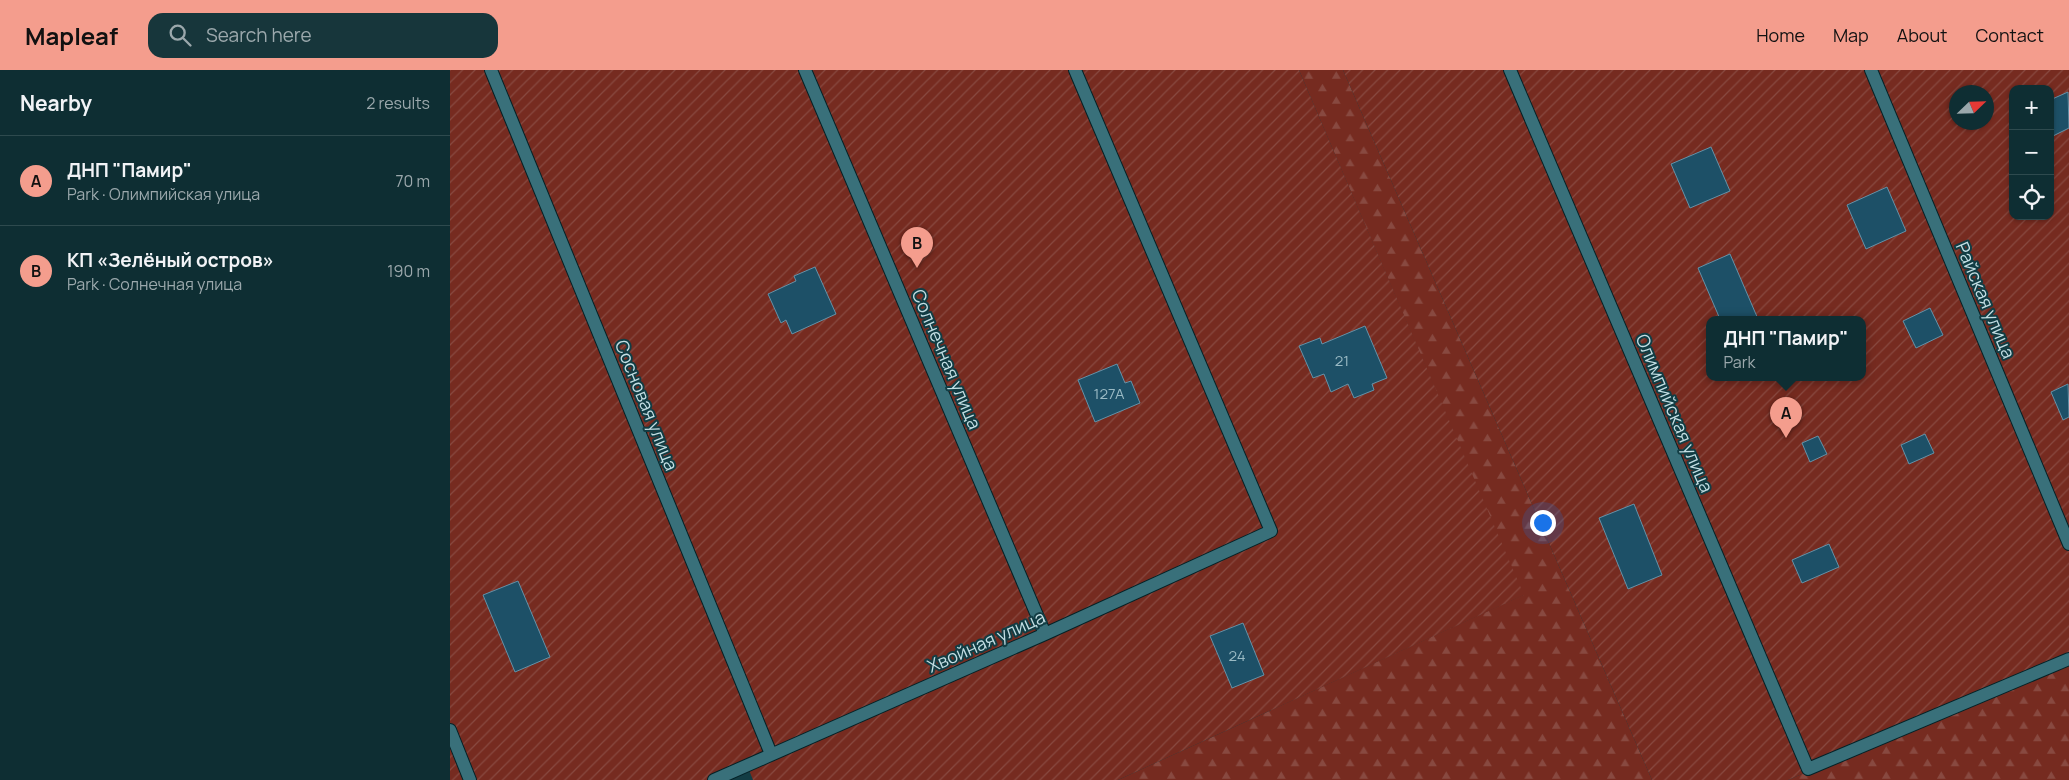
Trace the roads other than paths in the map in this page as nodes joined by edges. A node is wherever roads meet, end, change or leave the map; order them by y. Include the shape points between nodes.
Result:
1 (491, 70) edge
2 (805, 70) edge
3 (1075, 70) edge
4 (1510, 70) edge
5 (1871, 70) edge
6 (2069, 544) edge
7 (1045, 634) junction
8 (2069, 659) edge
9 (450, 730) edge
10 (771, 754) junction
11 (470, 780) edge
12 (714, 780) edge

1 - 10 street, Сосновая улица
2 - 7 street, Солнечная улица
3 - 7 street, Хвойная улица via 1271,531
4 - 8 street, Олимпийская улица via 1808,770
5 - 6 street, Райская улица
7 - 10 street, Хвойная улица
9 - 11 street
10 - 12 street, Хвойная улица

